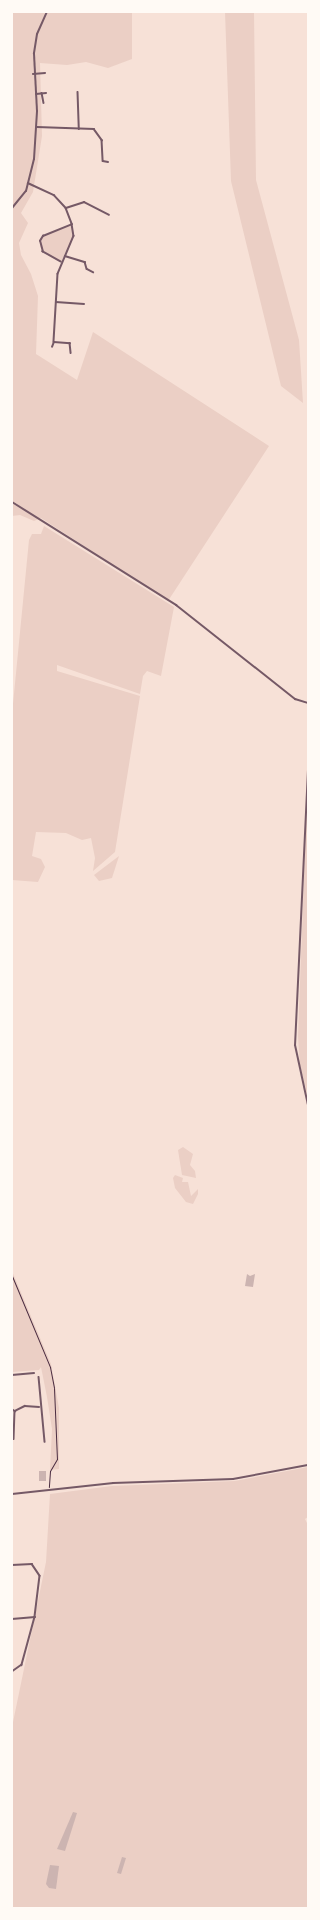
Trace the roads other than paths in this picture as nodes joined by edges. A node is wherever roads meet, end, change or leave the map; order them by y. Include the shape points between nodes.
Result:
1 (47, 12) edge
2 (45, 73) dead end
3 (33, 74) junction
4 (78, 92) dead end
5 (42, 93) junction
6 (46, 93) dead end
7 (36, 94) junction
8 (44, 103) dead end
9 (37, 127) junction
10 (79, 129) junction
11 (108, 162) dead end
12 (28, 183) junction
13 (12, 208) edge
14 (66, 208) junction
15 (109, 214) dead end
16 (72, 224) junction
17 (65, 256) junction
18 (61, 262) junction
19 (93, 272) dead end
20 (56, 302) junction
21 (84, 304) dead end
22 (54, 342) junction
23 (52, 346) dead end
24 (71, 353) dead end
25 (12, 502) edge
26 (308, 703) edge
27 (308, 770) edge
28 (308, 1105) edge
29 (34, 1373) dead end
30 (12, 1375) edge
31 (39, 1377) dead end
32 (40, 1407) junction
33 (12, 1408) edge
34 (15, 1411) junction
35 (14, 1439) dead end
36 (45, 1442) dead end
37 (308, 1464) edge
38 (12, 1494) edge
39 (12, 1565) edge
40 (35, 1617) junction
41 (12, 1619) edge
42 (12, 1672) edge

1 - 3 street via 38,34
2 - 3 street
3 - 7 street
4 - 10 street
5 - 6 street
5 - 7 street
5 - 8 street
7 - 9 street
9 - 10 street
9 - 12 street
10 - 11 street via 90,127 98,131 102,140 103,161
12 - 13 street via 22,198
12 - 14 street via 54,195
14 - 15 street via 84,202
14 - 16 street
16 - 17 street via 74,236
16 - 18 street via 43,236 40,241 43,252
17 - 18 street
17 - 19 street via 85,262 86,269
18 - 20 street
20 - 21 street
20 - 22 street
22 - 23 street
22 - 24 street via 70,344
25 - 26 street via 176,605 295,699
27 - 28 street via 295,1045
29 - 30 street
31 - 32 street
32 - 34 street via 25,1406
32 - 36 street
33 - 34 street
34 - 35 street
37 - 38 street via 233,1479 113,1483
39 - 40 street via 32,1564 38,1570 40,1578
40 - 41 street
40 - 42 street via 22,1665

